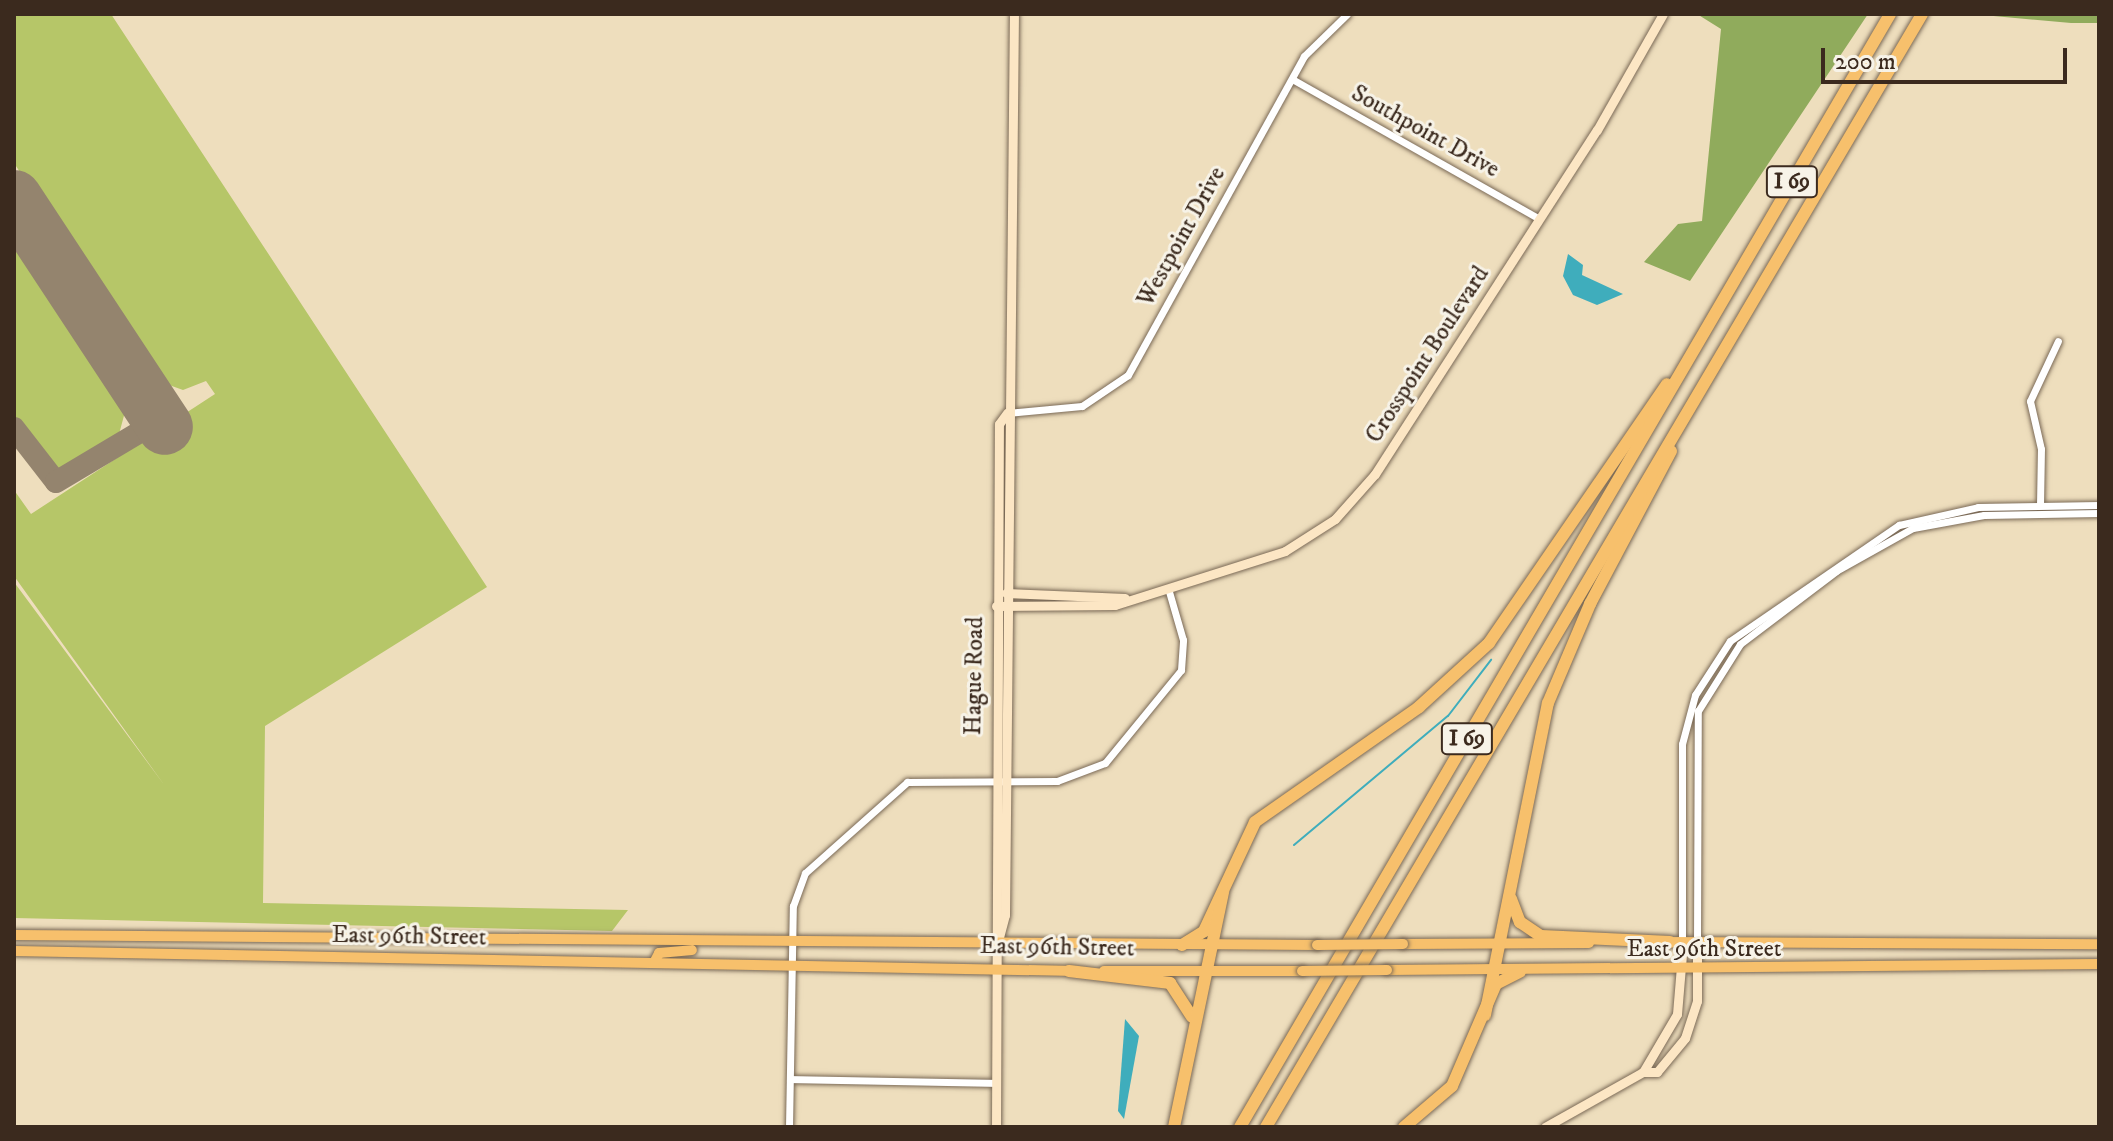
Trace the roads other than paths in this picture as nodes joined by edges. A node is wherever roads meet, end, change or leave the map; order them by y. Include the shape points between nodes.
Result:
1 (1014, 14) edge
2 (1347, 14) edge
3 (1663, 14) edge
4 (1890, 14) edge
5 (1922, 14) edge
6 (1292, 79) junction
7 (1539, 219) junction
8 (2058, 341) dead end
9 (1693, 350) junction
10 (1007, 413) junction
11 (1682, 423) junction
12 (2040, 505) junction
13 (2099, 505) edge
14 (2099, 513) edge
15 (1168, 588) junction
16 (997, 593) junction
17 (1010, 593) junction
18 (1125, 598) junction
19 (996, 606) junction
20 (1010, 606) junction
21 (994, 780) junction
22 (1007, 780) junction
23 (1223, 888) junction
24 (1510, 895) junction
25 (14, 935) edge
26 (500, 942) junction
27 (792, 942) junction
28 (998, 943) junction
29 (1213, 944) junction
30 (2099, 944) edge
31 (709, 945) junction
32 (1182, 945) junction
33 (1499, 945) junction
34 (1678, 946) junction
35 (1697, 949) junction
36 (14, 951) edge
37 (405, 957) junction
38 (655, 961) junction
39 (791, 963) junction
40 (2099, 964) edge
41 (998, 967) junction
42 (1698, 969) junction
43 (1204, 970) junction
44 (1490, 970) junction
45 (1682, 970) junction
46 (1069, 971) junction
47 (1520, 972) junction
48 (1485, 1015) junction
49 (1192, 1028) junction
50 (1643, 1072) junction
51 (790, 1079) junction
52 (997, 1083) junction
53 (789, 1127) edge
54 (996, 1127) edge
55 (1174, 1127) edge
56 (1240, 1127) edge
57 (1266, 1127) edge
58 (1404, 1127) edge
59 (1545, 1127) edge

1 - 10 street, Hague Road
2 - 6 street, Westpoint Drive via 1314,41
3 - 7 street, Crosspoint Boulevard
4 - 9 highway, I 69
5 - 11 highway, I 69
6 - 7 street, Southpoint Drive
6 - 10 street, Westpoint Drive via 1128,375 1082,406
7 - 15 street, Crosspoint Boulevard via 1349,505 1285,551
8 - 12 street via 2030,401 2041,455
9 - 23 highway via 1489,643 1419,707 1255,822
9 - 56 highway, I 69
10 - 16 street, Hague Road via 999,424
10 - 17 street, Hague Road via 1013,423
11 - 24 highway via 1559,672 1535,753
11 - 57 highway, I 69
12 - 13 street
12 - 34 street via 1978,507 1899,525 1767,610 1723,649 1695,695 1682,744
14 - 35 street via 1984,515 1913,528 1836,571 1740,644 1698,711
15 - 18 street, Crosspoint Boulevard
15 - 22 street via 1184,655 1172,689 1095,770 1063,781
16 - 17 street, Crosspoint Boulevard
16 - 19 street, Hague Road
17 - 18 street, Crosspoint Boulevard
17 - 20 street, Hague Road
18 - 20 street, Crosspoint Boulevard via 1098,607
19 - 20 street, Crosspoint Boulevard
19 - 21 street, Hague Road
20 - 22 street, Hague Road
21 - 22 street
21 - 27 street via 917,779 891,789 798,883
21 - 28 street, Hague Road via 992,935
22 - 28 street, Hague Road via 1005,935
23 - 29 highway
23 - 32 highway via 1204,931
24 - 33 highway
24 - 34 highway via 1520,922 1541,936
25 - 26 main road, East 96th Street
26 - 31 main road, East 96th Street
26 - 37 main road via 495,951
27 - 28 main road, East 96th Street
27 - 31 main road, East 96th Street
27 - 39 street
28 - 32 main road, East 96th Street
28 - 41 street
29 - 32 main road, East 96th Street
29 - 33 main road, East 96th Street, bridge
29 - 43 highway
30 - 35 main road, East 96th Street
31 - 38 main road via 659,953
33 - 34 main road, East 96th Street
33 - 44 highway
34 - 35 main road, East 96th Street
34 - 45 street
35 - 42 street
36 - 37 main road, East 96th Street
37 - 38 main road, East 96th Street
38 - 39 main road, East 96th Street
39 - 41 main road, East 96th Street
39 - 51 street
40 - 42 main road, East 96th Street
41 - 46 main road, East 96th Street
41 - 52 street
42 - 45 main road, East 96th Street
42 - 50 street via 1685,1038 1657,1072
43 - 44 main road, East 96th Street, bridge
43 - 46 main road, East 96th Street
43 - 49 highway
44 - 47 main road, East 96th Street
44 - 48 highway
45 - 47 main road, East 96th Street
45 - 50 street via 1677,1014
46 - 49 highway via 1170,983 1189,1003
47 - 48 highway via 1496,984
48 - 58 highway via 1452,1086
49 - 55 highway
50 - 59 street
51 - 52 street
51 - 53 street
52 - 54 street

